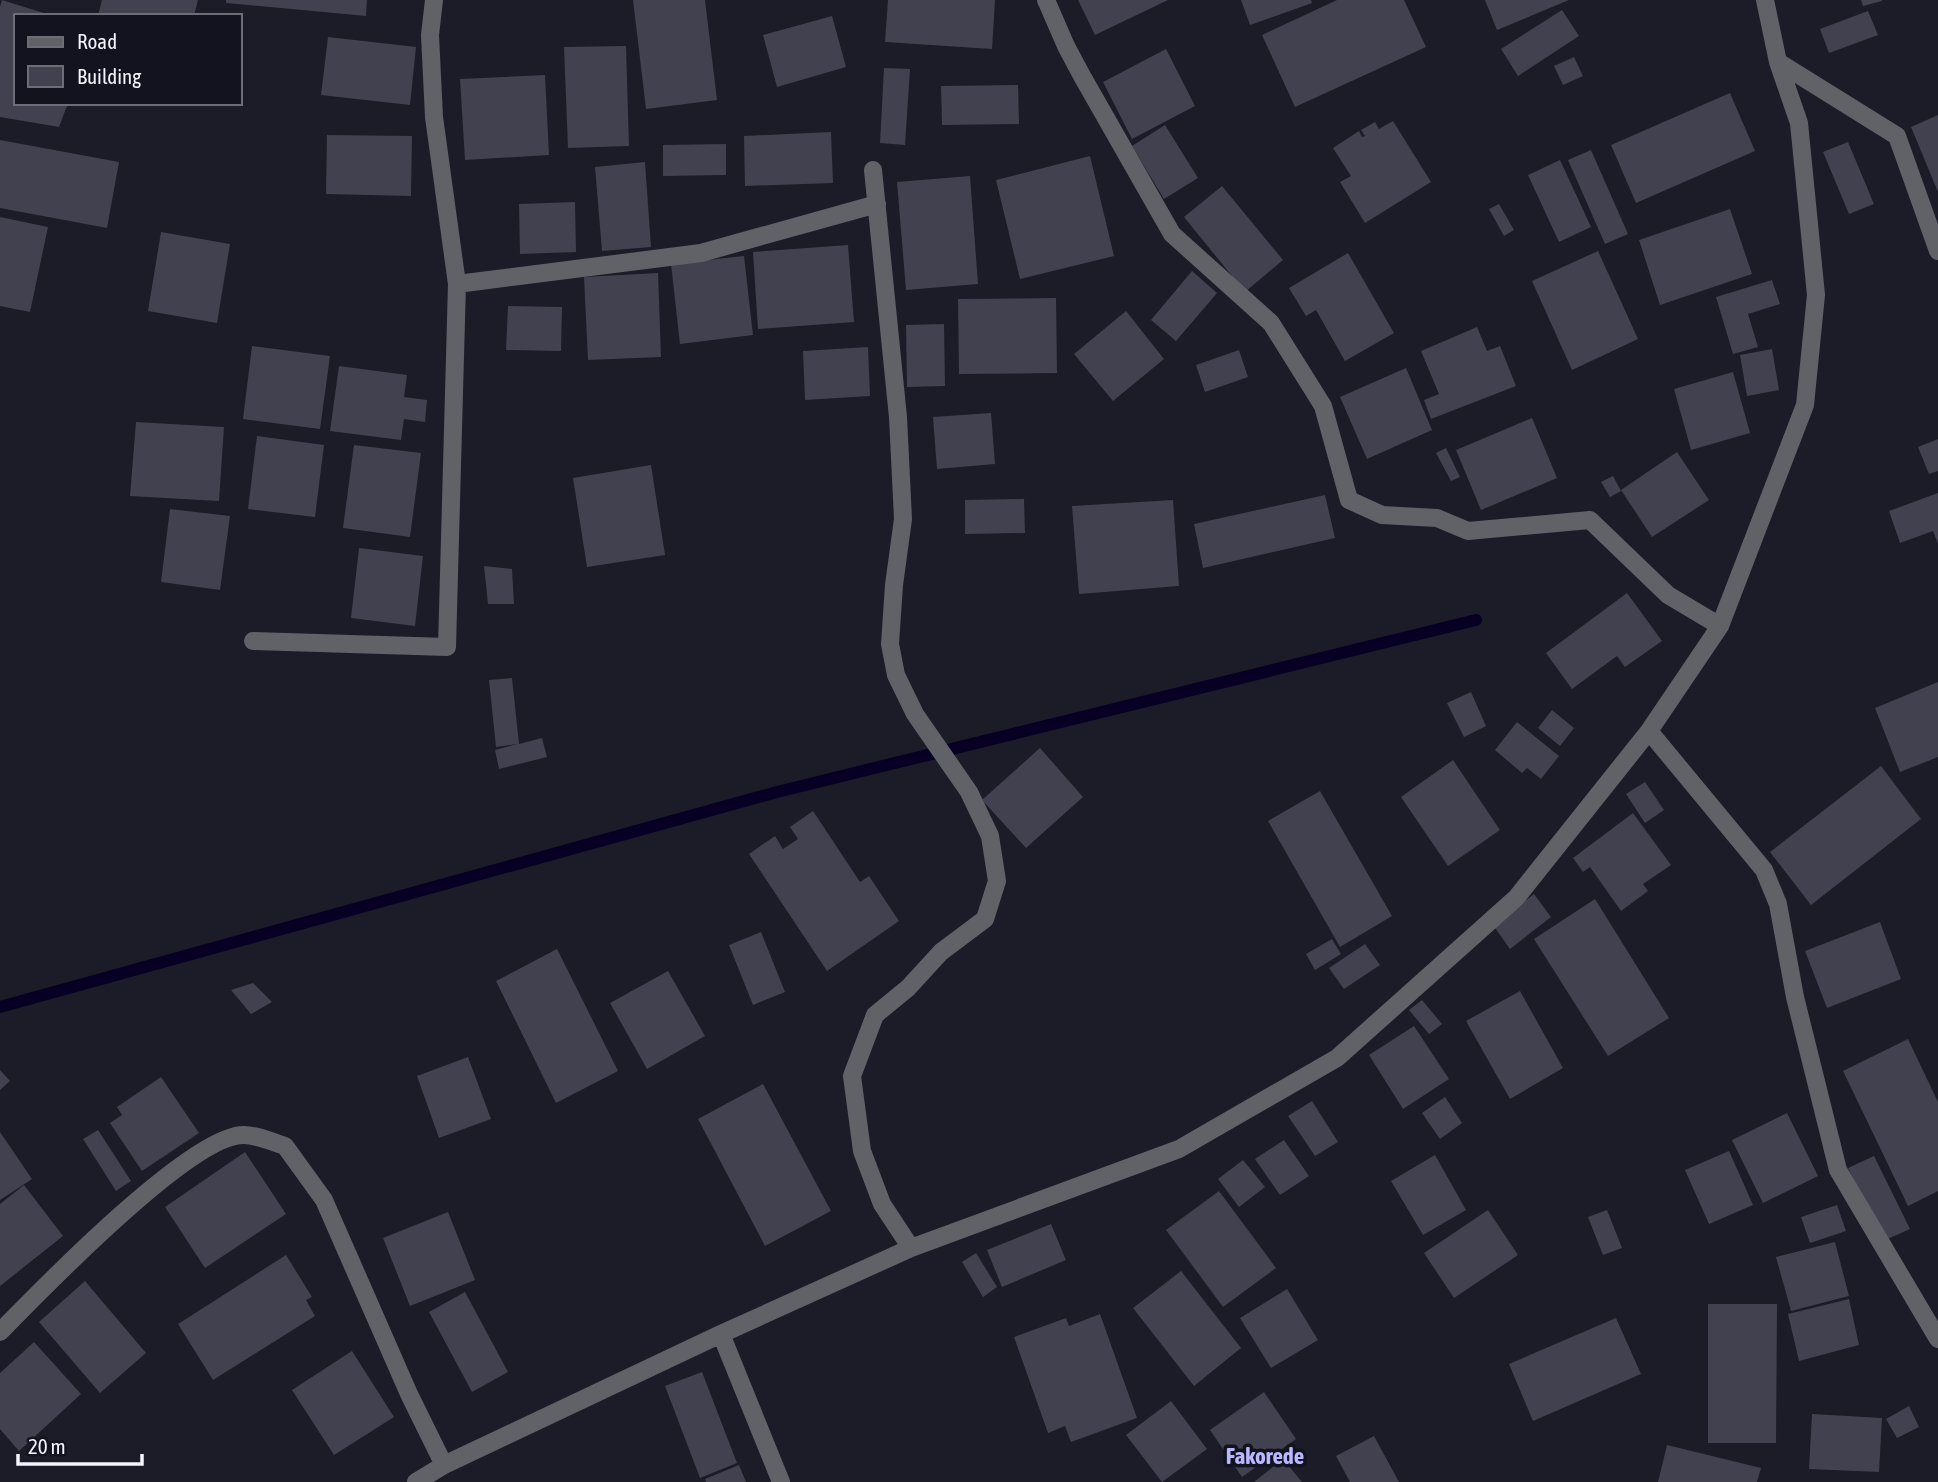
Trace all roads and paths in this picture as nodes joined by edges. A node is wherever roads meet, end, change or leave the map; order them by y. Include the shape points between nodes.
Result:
1 (434, 0) edge
2 (1046, 0) edge
3 (1765, 0) edge
4 (1778, 62) junction
5 (873, 170) dead end
6 (877, 204) junction
7 (1938, 251) edge
8 (457, 284) junction
9 (1720, 626) junction
10 (253, 641) dead end
11 (1650, 731) junction
12 (911, 1248) junction
13 (0, 1332) edge
14 (721, 1334) junction
15 (1938, 1339) edge
16 (444, 1465) junction
17 (416, 1482) edge
18 (781, 1482) edge

1 - 8 street via 430,35 433,117
2 - 9 street via 1082,76 1172,234 1271,323 1323,406 1349,500 1382,515 1437,518 1468,531 1590,520 1668,595
3 - 4 street
4 - 7 street via 1897,136
4 - 9 street via 1799,123 1816,295 1805,405
5 - 6 street
6 - 8 street via 701,253
6 - 12 street via 903,519 890,644 896,675 915,714 969,792 990,836 997,881 985,919 941,952 876,1015 852,1076 862,1151 882,1204
8 - 10 street via 447,647
9 - 11 street
11 - 12 street via 1516,898 1337,1058 1178,1149
11 - 15 street via 1764,870 1778,904 1795,997 1838,1170
12 - 14 street
13 - 16 street via 156,1183 210,1146 243,1135 285,1146 324,1200
14 - 16 street
14 - 18 street
16 - 17 street

